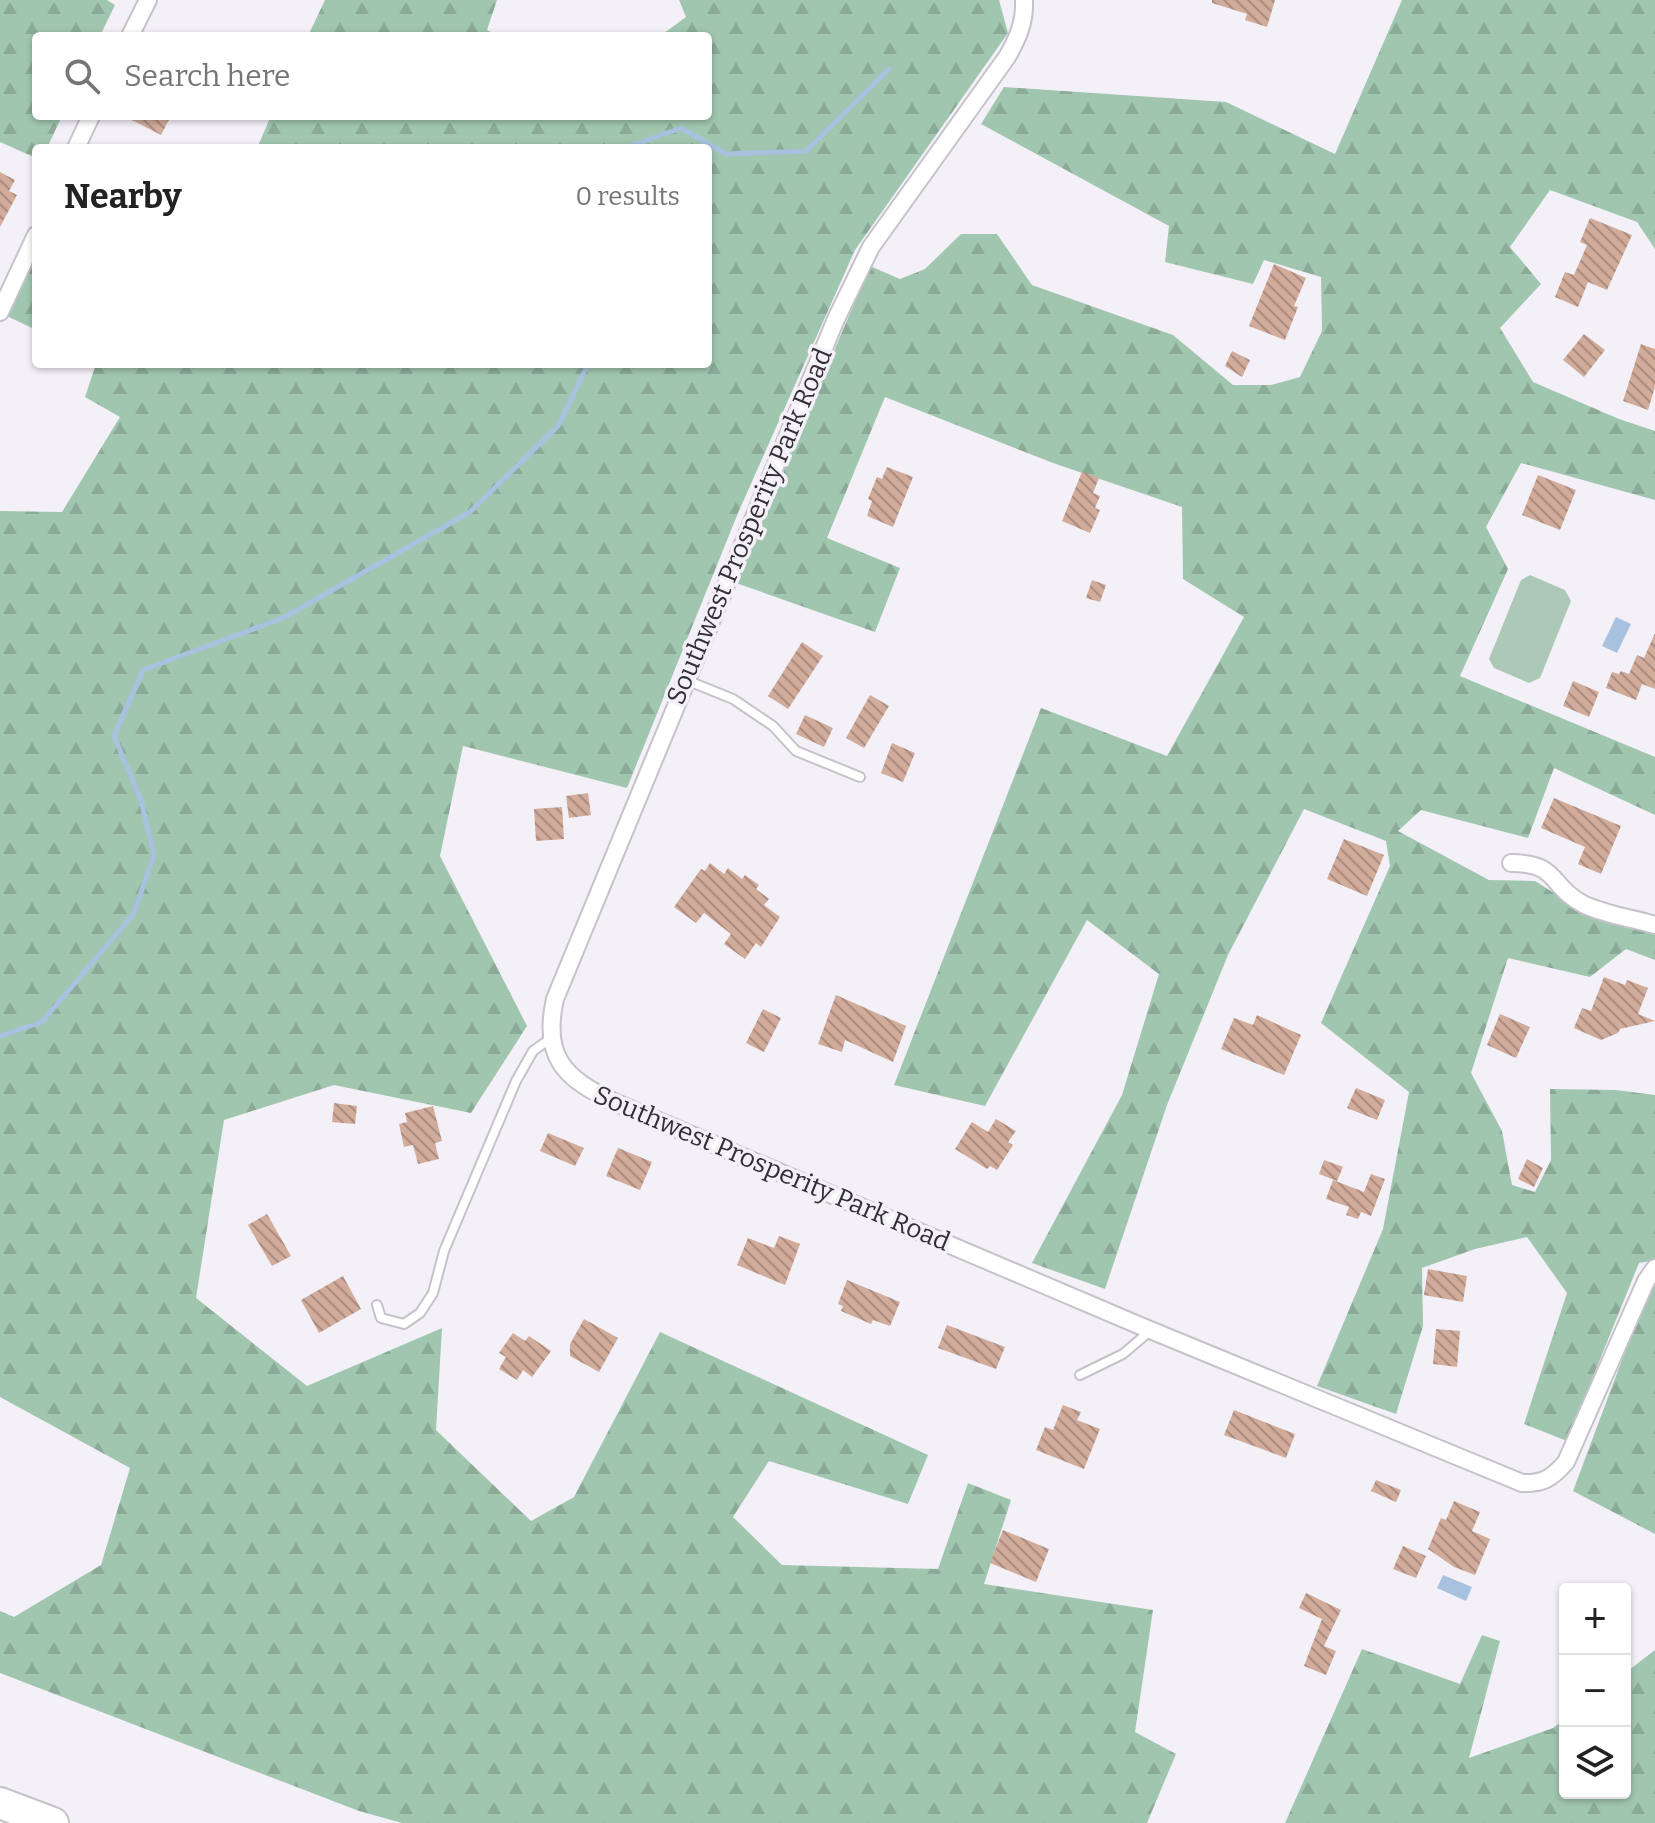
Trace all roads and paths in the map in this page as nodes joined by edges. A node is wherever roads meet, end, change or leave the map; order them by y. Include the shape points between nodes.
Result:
1 (148, 0) edge
2 (1024, 0) edge
3 (132, 32) edge
4 (89, 120) edge
5 (78, 144) edge
6 (32, 244) edge
7 (0, 312) edge
8 (685, 680) junction
9 (860, 777) dead end
10 (1511, 863) dead end
11 (1655, 925) edge
12 (551, 1037) junction
13 (1655, 1268) edge
14 (377, 1305) dead end
15 (1151, 1330) junction
16 (1080, 1375) dead end
17 (0, 1803) edge
18 (53, 1823) edge

1 - 3 street
2 - 8 street, Southwest Prosperity Park Road via 1018,39 871,247 853,282
4 - 5 street
6 - 7 street
8 - 9 lane via 733,699 773,726 796,751
8 - 12 street, Southwest Prosperity Park Road via 555,999
10 - 11 street via 1533,863 1592,908
12 - 14 lane via 533,1051 516,1081 444,1251 433,1293 420,1313 404,1324 381,1318
12 - 15 street, Southwest Prosperity Park Road via 557,1060 586,1089
13 - 15 street, Southwest Prosperity Park Road via 1566,1462 1553,1477 1533,1484
15 - 16 lane via 1123,1354
17 - 18 highway

